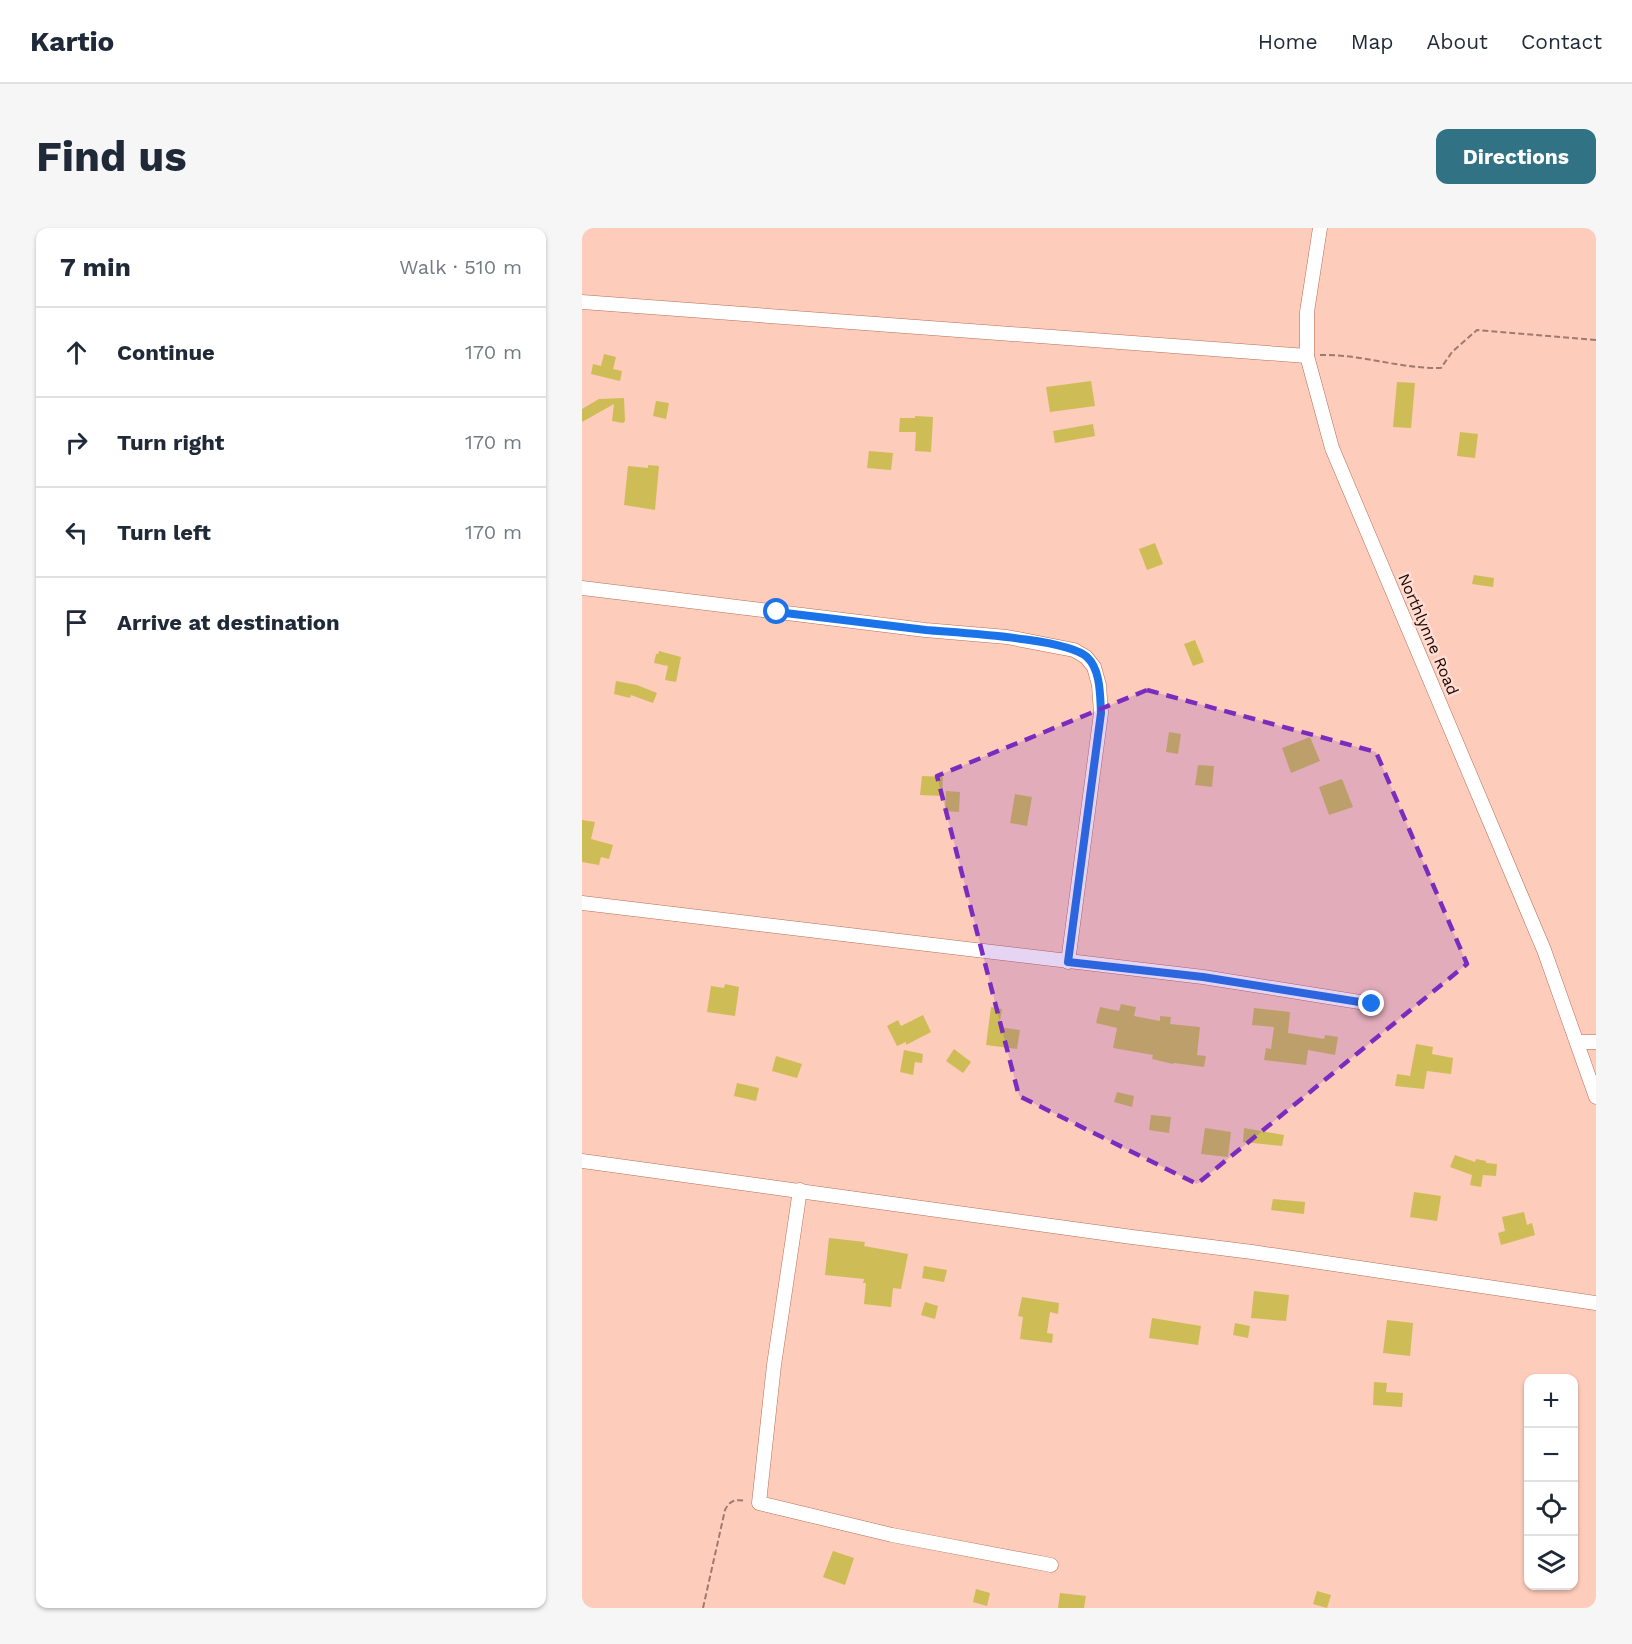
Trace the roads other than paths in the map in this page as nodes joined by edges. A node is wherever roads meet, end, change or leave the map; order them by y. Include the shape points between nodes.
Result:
1 (1320, 228) edge
2 (582, 302) edge
3 (1307, 356) junction
4 (582, 588) edge
5 (582, 903) edge
6 (1068, 962) junction
7 (1372, 1004) dead end
8 (1577, 1042) junction
9 (1596, 1042) edge
10 (1596, 1097) edge
11 (582, 1161) edge
12 (801, 1190) junction
13 (1596, 1303) edge
14 (1051, 1565) dead end

1 - 3 street, Northlynne Road via 1307,312
2 - 3 street
3 - 8 street, Northlynne Road via 1332,448 1544,950
4 - 6 street via 1007,637 1074,650 1086,657 1099,685 1101,713
5 - 6 street
6 - 7 street via 1203,977
8 - 9 street
8 - 10 street, Northlynne Road
11 - 12 street
12 - 13 street
12 - 14 street via 774,1365 759,1503 892,1535

